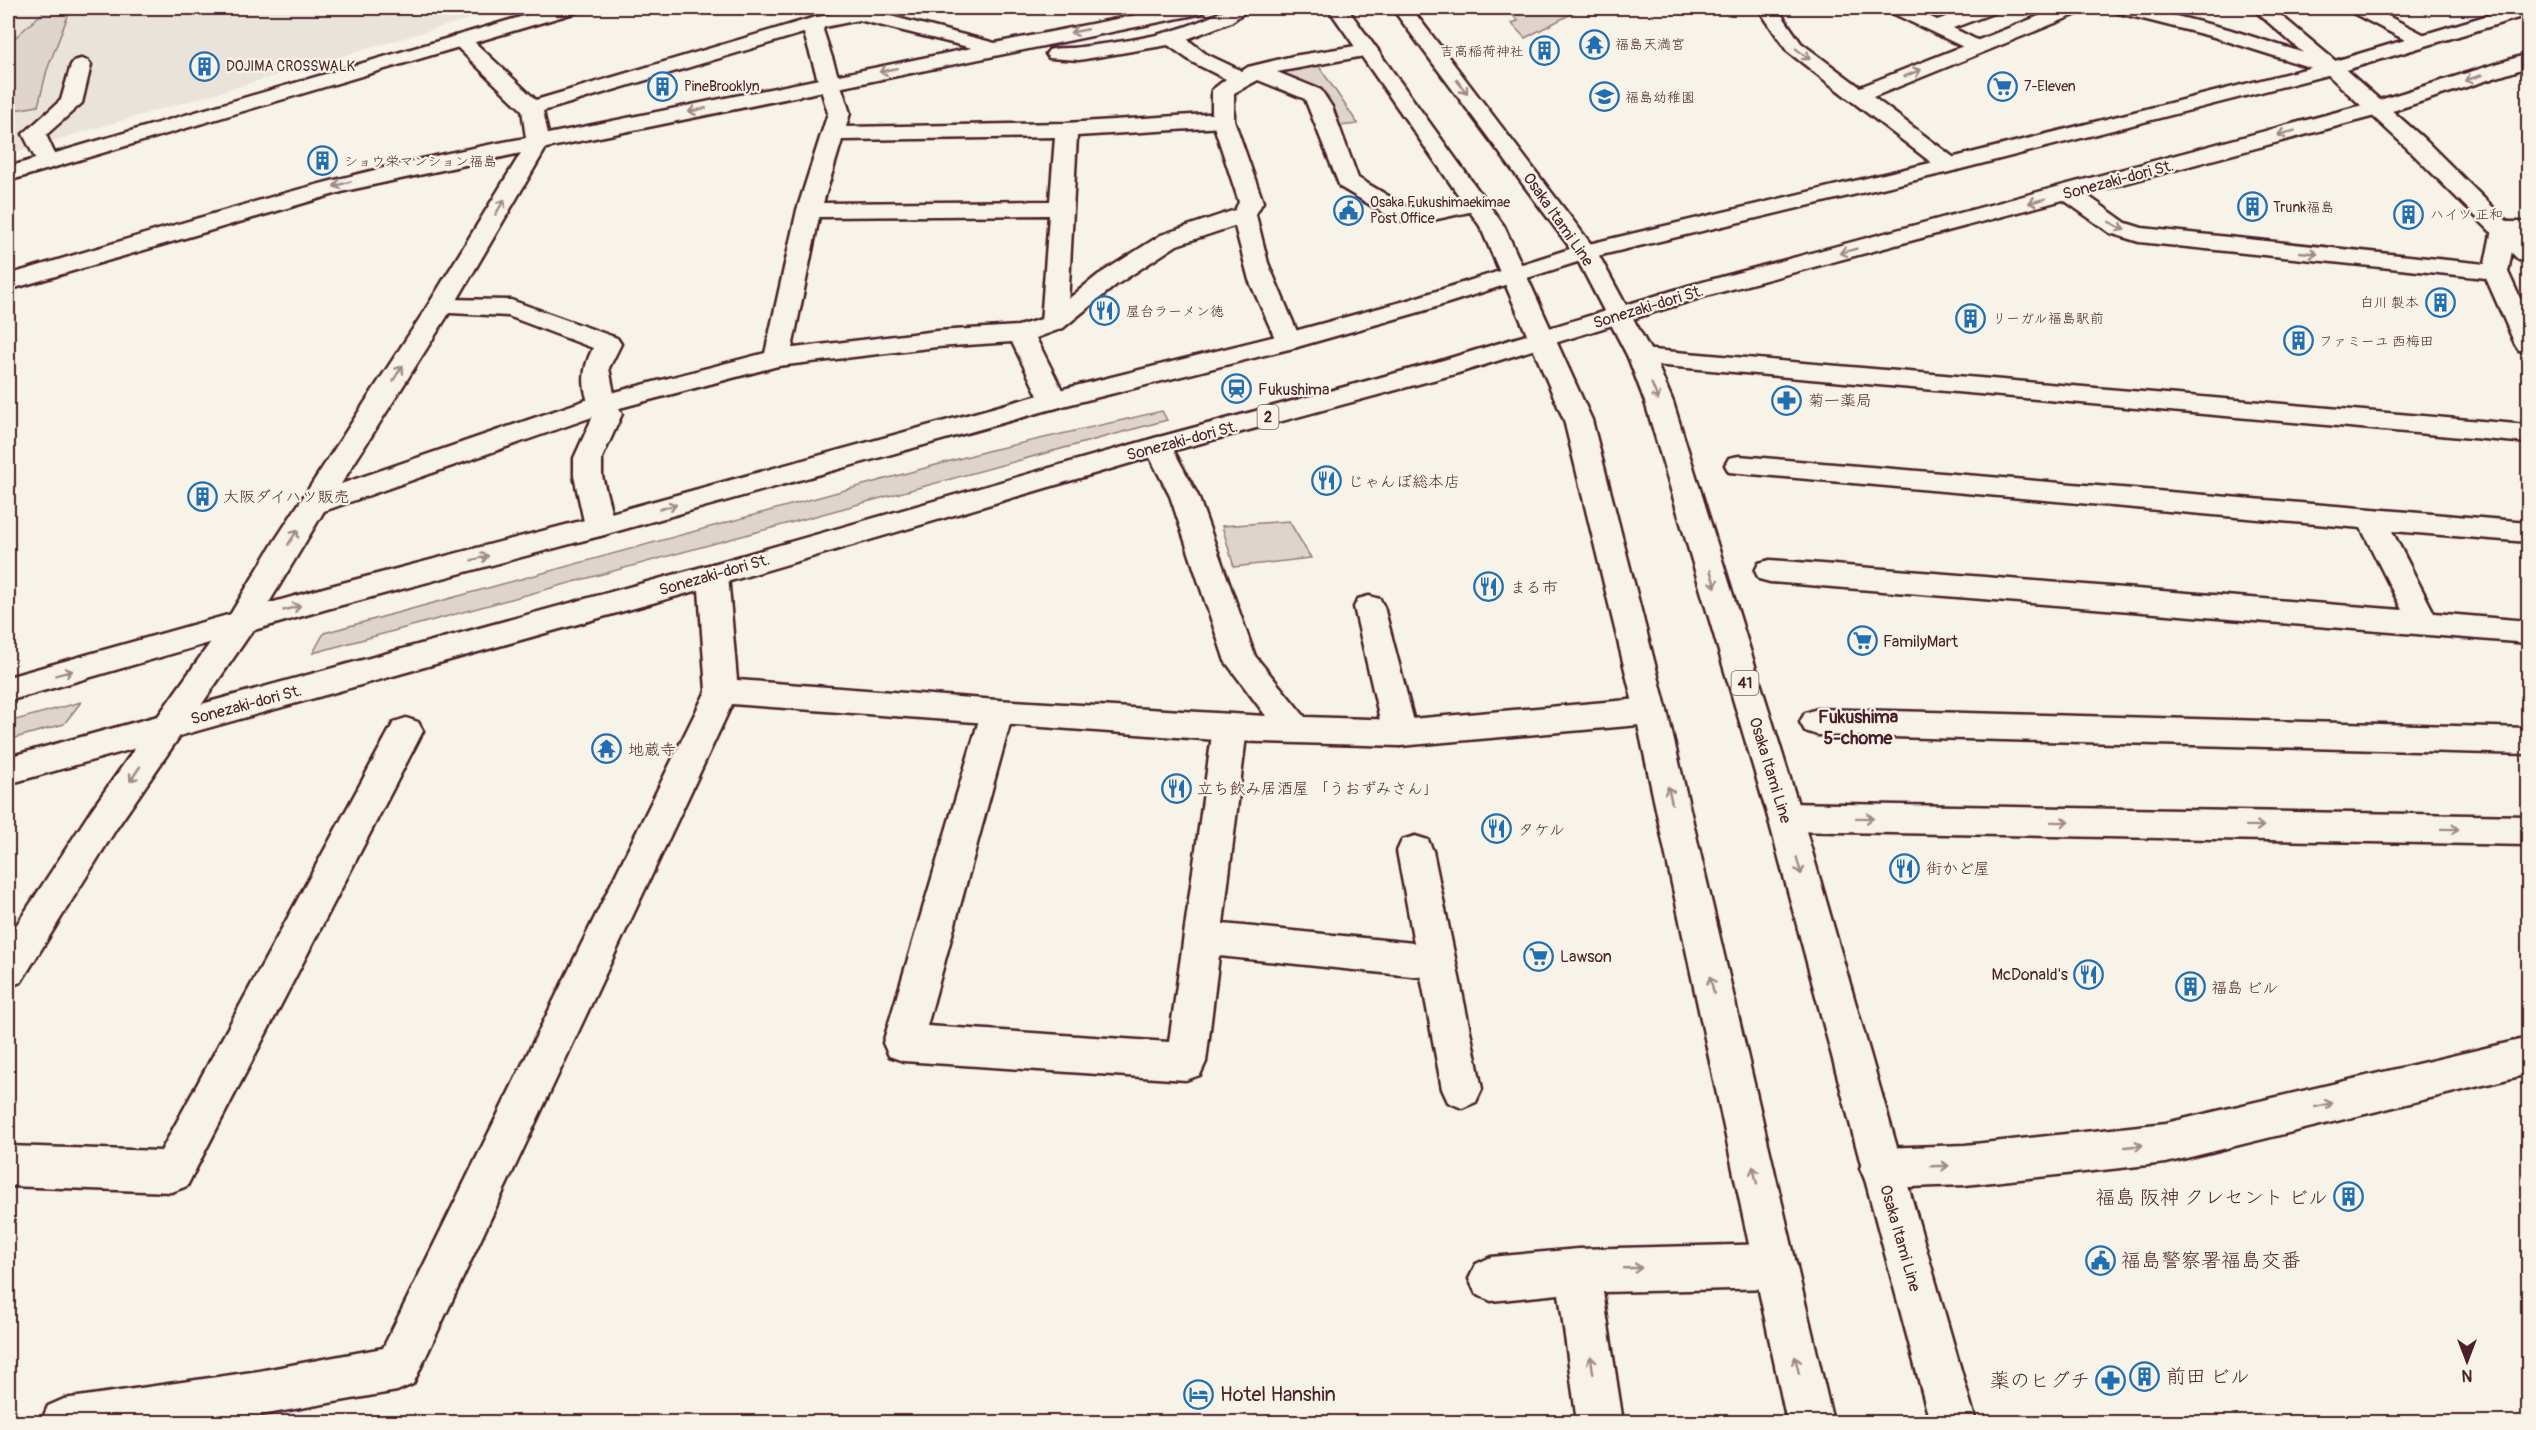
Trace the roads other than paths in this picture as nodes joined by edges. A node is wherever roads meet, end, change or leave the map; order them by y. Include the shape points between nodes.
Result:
1 (570, 8) edge
2 (797, 8) edge
3 (1195, 8) edge
4 (1240, 8) edge
5 (1337, 8) edge
6 (1401, 8) edge
7 (1768, 8) edge
8 (1897, 8) edge
9 (1989, 8) edge
10 (2075, 8) edge
11 (2122, 8) edge
12 (2261, 8) edge
13 (2358, 8) edge
14 (2522, 9) edge
15 (816, 23) junction
16 (1936, 27) junction
17 (1173, 39) junction
18 (461, 40) junction
19 (2420, 40) junction
20 (994, 48) junction
21 (1976, 48) junction
22 (1368, 50) junction
23 (2529, 60) edge
24 (81, 65) dead end
25 (2332, 68) junction
26 (1247, 75) junction
27 (830, 82) junction
28 (1858, 95) junction
29 (532, 108) junction
30 (2378, 108) junction
31 (1223, 120) junction
32 (1066, 130) junction
33 (831, 134) junction
34 (538, 143) junction
35 (47, 161) junction
36 (1949, 165) junction
37 (8, 174) edge
38 (2069, 193) junction
39 (1475, 204) junction
40 (1060, 208) junction
41 (809, 210) junction
42 (1244, 214) junction
43 (2516, 229) edge
44 (1585, 252) junction
45 (2529, 255) edge
46 (2496, 272) junction
47 (1515, 274) junction
48 (8, 283) edge
49 (440, 307) junction
50 (1619, 313) junction
51 (1054, 322) junction
52 (1021, 334) junction
53 (1544, 339) junction
54 (1287, 341) junction
55 (2529, 344) edge
56 (1641, 357) junction
57 (777, 358) junction
58 (1053, 400) junction
59 (602, 405) junction
60 (2529, 434) edge
61 (1158, 446) junction
62 (1739, 465) dead end
63 (314, 504) junction
64 (2372, 519) junction
65 (600, 526) junction
66 (2529, 532) edge
67 (1770, 571) dead end
68 (712, 575) junction
69 (1369, 607) dead end
70 (241, 623) junction
71 (2424, 623) junction
72 (2529, 632) edge
73 (8, 689) edge
74 (722, 691) junction
75 (1651, 711) junction
76 (997, 714) junction
77 (1817, 722) dead end
78 (168, 726) junction
79 (1230, 728) junction
80 (406, 730) dead end
81 (1296, 730) junction
82 (1400, 733) junction
83 (2529, 741) edge
84 (8, 771) edge
85 (1785, 817) junction
86 (2529, 831) edge
87 (1415, 851) dead end
88 (1203, 938) junction
89 (1439, 962) junction
90 (8, 970) edge
91 (2529, 1056) edge
92 (1462, 1089) dead end
93 (8, 1166) edge
94 (1881, 1168) junction
95 (1775, 1266) junction
96 (1578, 1270) junction
97 (1491, 1279) dead end
98 (64, 1422) edge
99 (1600, 1422) edge
100 (1810, 1422) edge
101 (1953, 1422) edge

1 - 18 main road
2 - 15 main road
3 -> 20 main road
4 - 17 main road
5 - 22 main road
6 -> 44 main road, Osaka Itami Line / 41
7 -> 28 main road via 1794,47
8 - 16 main road
9 - 16 main road
10 - 21 main road
11 - 25 main road via 2221,33
12 - 25 main road
13 - 19 main road
14 - 19 main road
15 - 20 main road via 859,14
15 - 27 main road via 813,30
15 - 29 main road
16 - 21 main road
17 - 20 main road via 1064,55
17 - 26 main road via 1199,58
18 - 29 main road
18 - 35 main road
19 - 25 main road
20 -> 27 main road
28 -> 21 main road
22 - 26 main road via 1281,64
22 - 39 main road
23 -> 30 main road, Sonezaki-dori St. / 2
24 - 35 main road via 71,103 34,134
25 - 30 main road
25 - 36 main road
26 - 31 main road via 1223,90
26 - 39 main road via 1313,95 1348,182 1402,214 1428,214
27 - 33 main road via 839,114
27 -> 34 main road
28 - 36 main road
29 - 34 main road
30 -> 38 main road, Sonezaki-dori St. / 2
30 - 43 main road
31 - 32 main road
31 - 42 main road via 1251,202
32 - 33 main road
32 - 40 main road
33 - 41 main road
34 -> 48 main road via 461,155 370,176
49 -> 34 main road
35 - 37 main road
36 - 44 main road
38 -> 46 main road via 2118,228 2139,235
38 -> 50 main road, Sonezaki-dori St. / 2
39 - 47 main road via 1492,226
40 - 41 main road
40 - 51 main road
41 - 57 main road
42 - 51 main road via 1168,240 1107,280
42 - 54 main road via 1269,298
43 - 45 main road
43 - 46 main road
44 - 47 main road
44 - 50 main road, Osaka Itami Line / 41
46 - 55 main road
47 - 53 main road
47 - 54 main road
49 - 59 main road via 511,308 608,344 596,368
63 -> 49 main road
50 - 53 main road, Sonezaki-dori St. / 2
50 - 56 main road, Osaka Itami Line / 41
51 - 52 main road
52 - 57 main road via 937,339
52 - 58 main road
53 - 61 main road, Sonezaki-dori St. / 2
53 - 75 main road via 1578,420
54 - 58 main road
56 - 60 main road
56 -> 85 main road, Osaka Itami Line / 41 via 1659,402
57 - 59 main road
65 -> 58 main road
59 - 63 main road
59 - 65 main road via 608,414 588,458 588,476
61 - 68 main road, Sonezaki-dori St. / 2
61 - 81 main road via 1184,496 1241,661
62 - 64 main road
70 -> 63 main road
64 - 66 main road
64 - 71 main road
70 -> 65 main road
67 - 71 main road
68 - 74 main road
68 - 78 main road, Sonezaki-dori St. / 2
69 - 82 main road
73 -> 70 main road
70 - 78 main road
71 - 72 main road
74 - 76 main road
74 - 98 main road via 397,1368 259,1394
75 - 82 main road
95 -> 75 main road
76 - 79 main road
76 - 88 main road via 903,1043 1186,1062
77 - 83 main road
78 - 84 main road, Sonezaki-dori St. / 2
78 -> 90 main road
79 - 81 main road
79 - 88 main road
80 - 93 main road via 172,1172
81 - 82 main road
85 -> 86 main road
85 -> 94 main road, Osaka Itami Line / 41
87 - 89 main road
88 - 89 main road
89 - 92 main road
94 -> 91 main road via 1965,1165 2166,1143
94 - 101 main road, Osaka Itami Line / 41
96 -> 95 main road
100 -> 95 main road
96 - 97 main road
99 -> 96 main road

